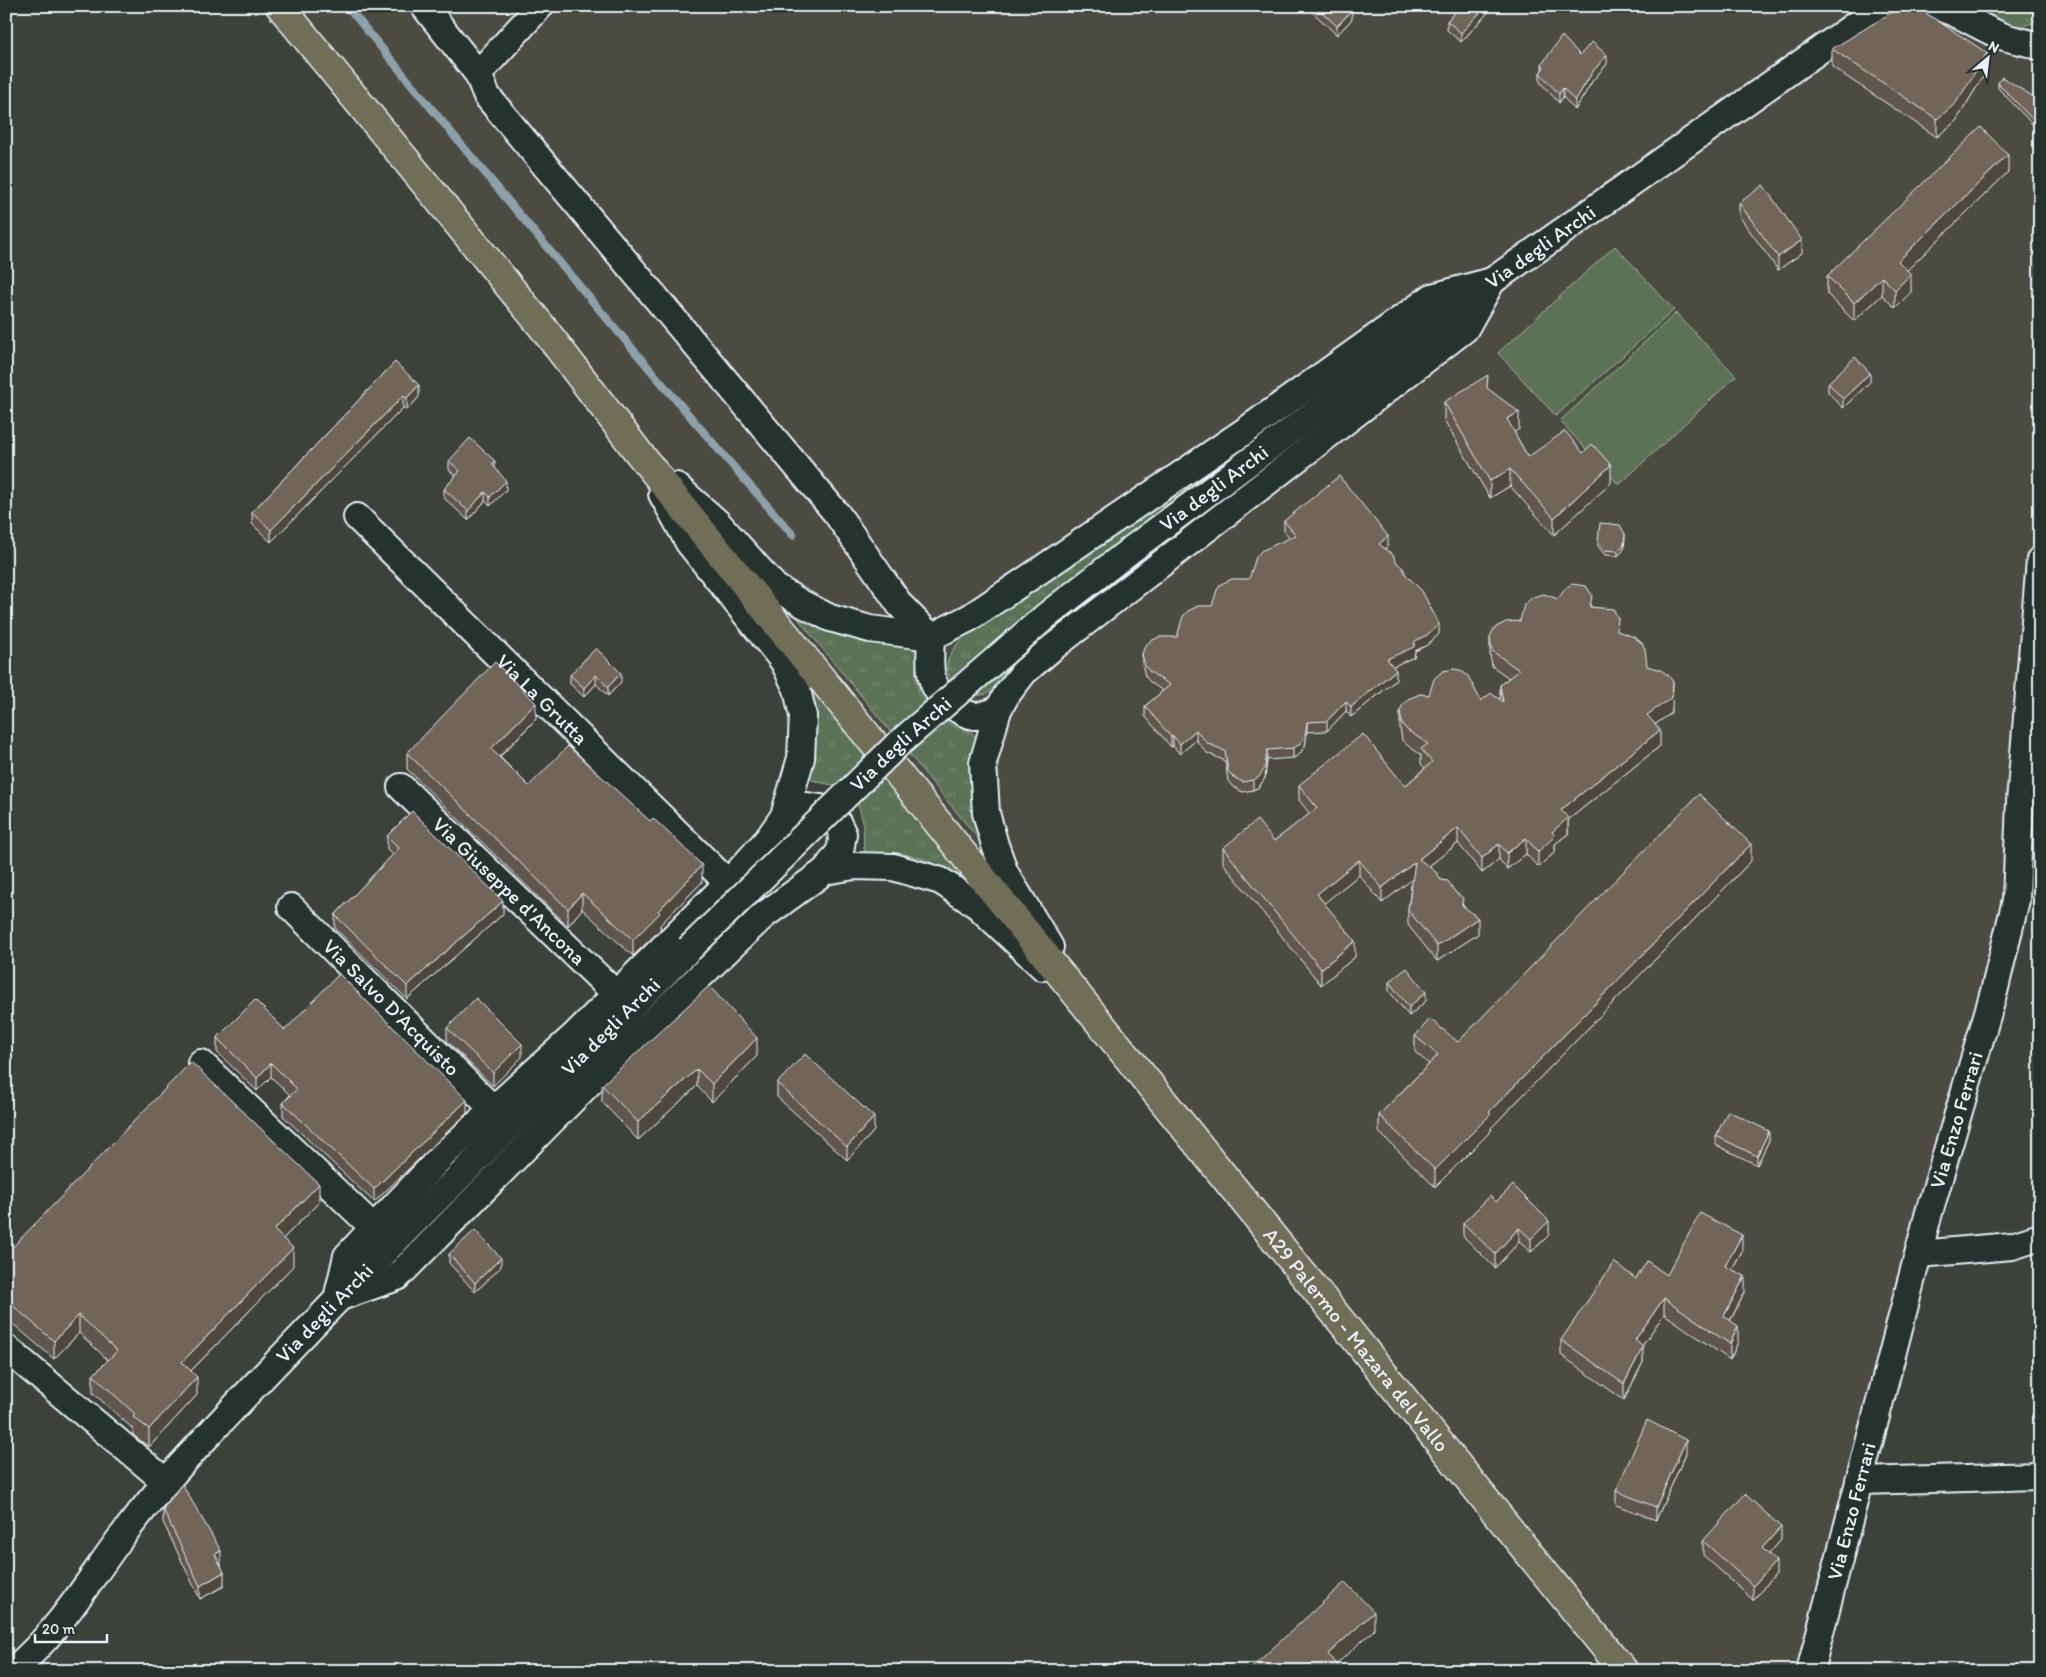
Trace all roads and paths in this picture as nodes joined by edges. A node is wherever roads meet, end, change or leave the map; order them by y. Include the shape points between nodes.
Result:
1 (280, 6) edge
2 (424, 6) edge
3 (540, 6) edge
4 (1929, 6) edge
5 (1882, 7) edge
6 (1967, 12) edge
7 (2036, 45) edge
8 (478, 74) junction
9 (1492, 281) junction
10 (638, 452) junction
11 (357, 517) dead end
12 (2040, 560) edge
13 (931, 637) junction
14 (998, 710) junction
15 (401, 787) dead end
16 (784, 816) junction
17 (825, 871) junction
18 (728, 883) junction
19 (291, 907) dead end
20 (616, 994) junction
21 (1088, 1009) junction
22 (201, 1063) dead end
23 (493, 1109) junction
24 (374, 1228) junction
25 (2040, 1237) edge
26 (1919, 1254) junction
27 (337, 1299) junction
28 (6, 1348) edge
29 (2040, 1476) edge
30 (1860, 1481) junction
31 (166, 1482) junction
32 (58, 1625) junction
33 (12, 1671) edge
34 (38, 1671) edge
35 (1624, 1671) edge
36 (1810, 1671) edge

1 - 10 main road, A29 Palermo - Mazara del Vallo via 544,329
2 - 8 street
3 - 8 street
4 - 6 street
5 - 9 street, Via degli Archi
6 - 7 street via 2002,37
8 - 13 street via 487,96 837,514 900,605
9 - 13 street via 1432,297 1049,564 969,618
9 - 14 street via 1465,329 1052,648 1024,672
9 - 27 street, Via degli Archi, bridge via 1046,616 896,746
10 - 13 street via 717,522 775,587 830,618 870,629
10 - 16 street via 689,543 784,662 797,689 803,716 801,758
10 - 21 main road, A29 Palermo - Mazara del Vallo
11 - 18 street, Via La Grutta
12 - 26 street, Via Enzo Ferrari via 2020,802 2016,900 1994,992
13 - 14 street via 930,670 933,684 942,698 960,711 976,716
14 - 21 street via 983,764 986,812 995,846 1005,873
15 - 20 street, Via Giuseppe d'Ancona
16 - 17 street via 807,806 821,808 835,818 843,834 840,851
16 - 18 street
17 - 21 street via 854,866 893,868 941,881 978,906
17 - 27 street via 763,916 602,1070 397,1277
18 - 20 street
19 - 23 street, Via Salvo D'Acquisto
20 - 23 street
21 - 35 main road, A29 Palermo - Mazara del Vallo
22 - 24 street
23 - 24 street via 443,1155
24 - 27 street via 346,1256
25 - 26 street via 2012,1246
26 - 30 street, Via Enzo Ferrari
27 - 31 street, Via degli Archi
28 - 31 street
29 - 30 street
30 - 36 street, Via Enzo Ferrari
31 - 32 street, Via degli Archi
32 - 33 street, Via degli Archi
32 - 34 street, Via degli Archi

